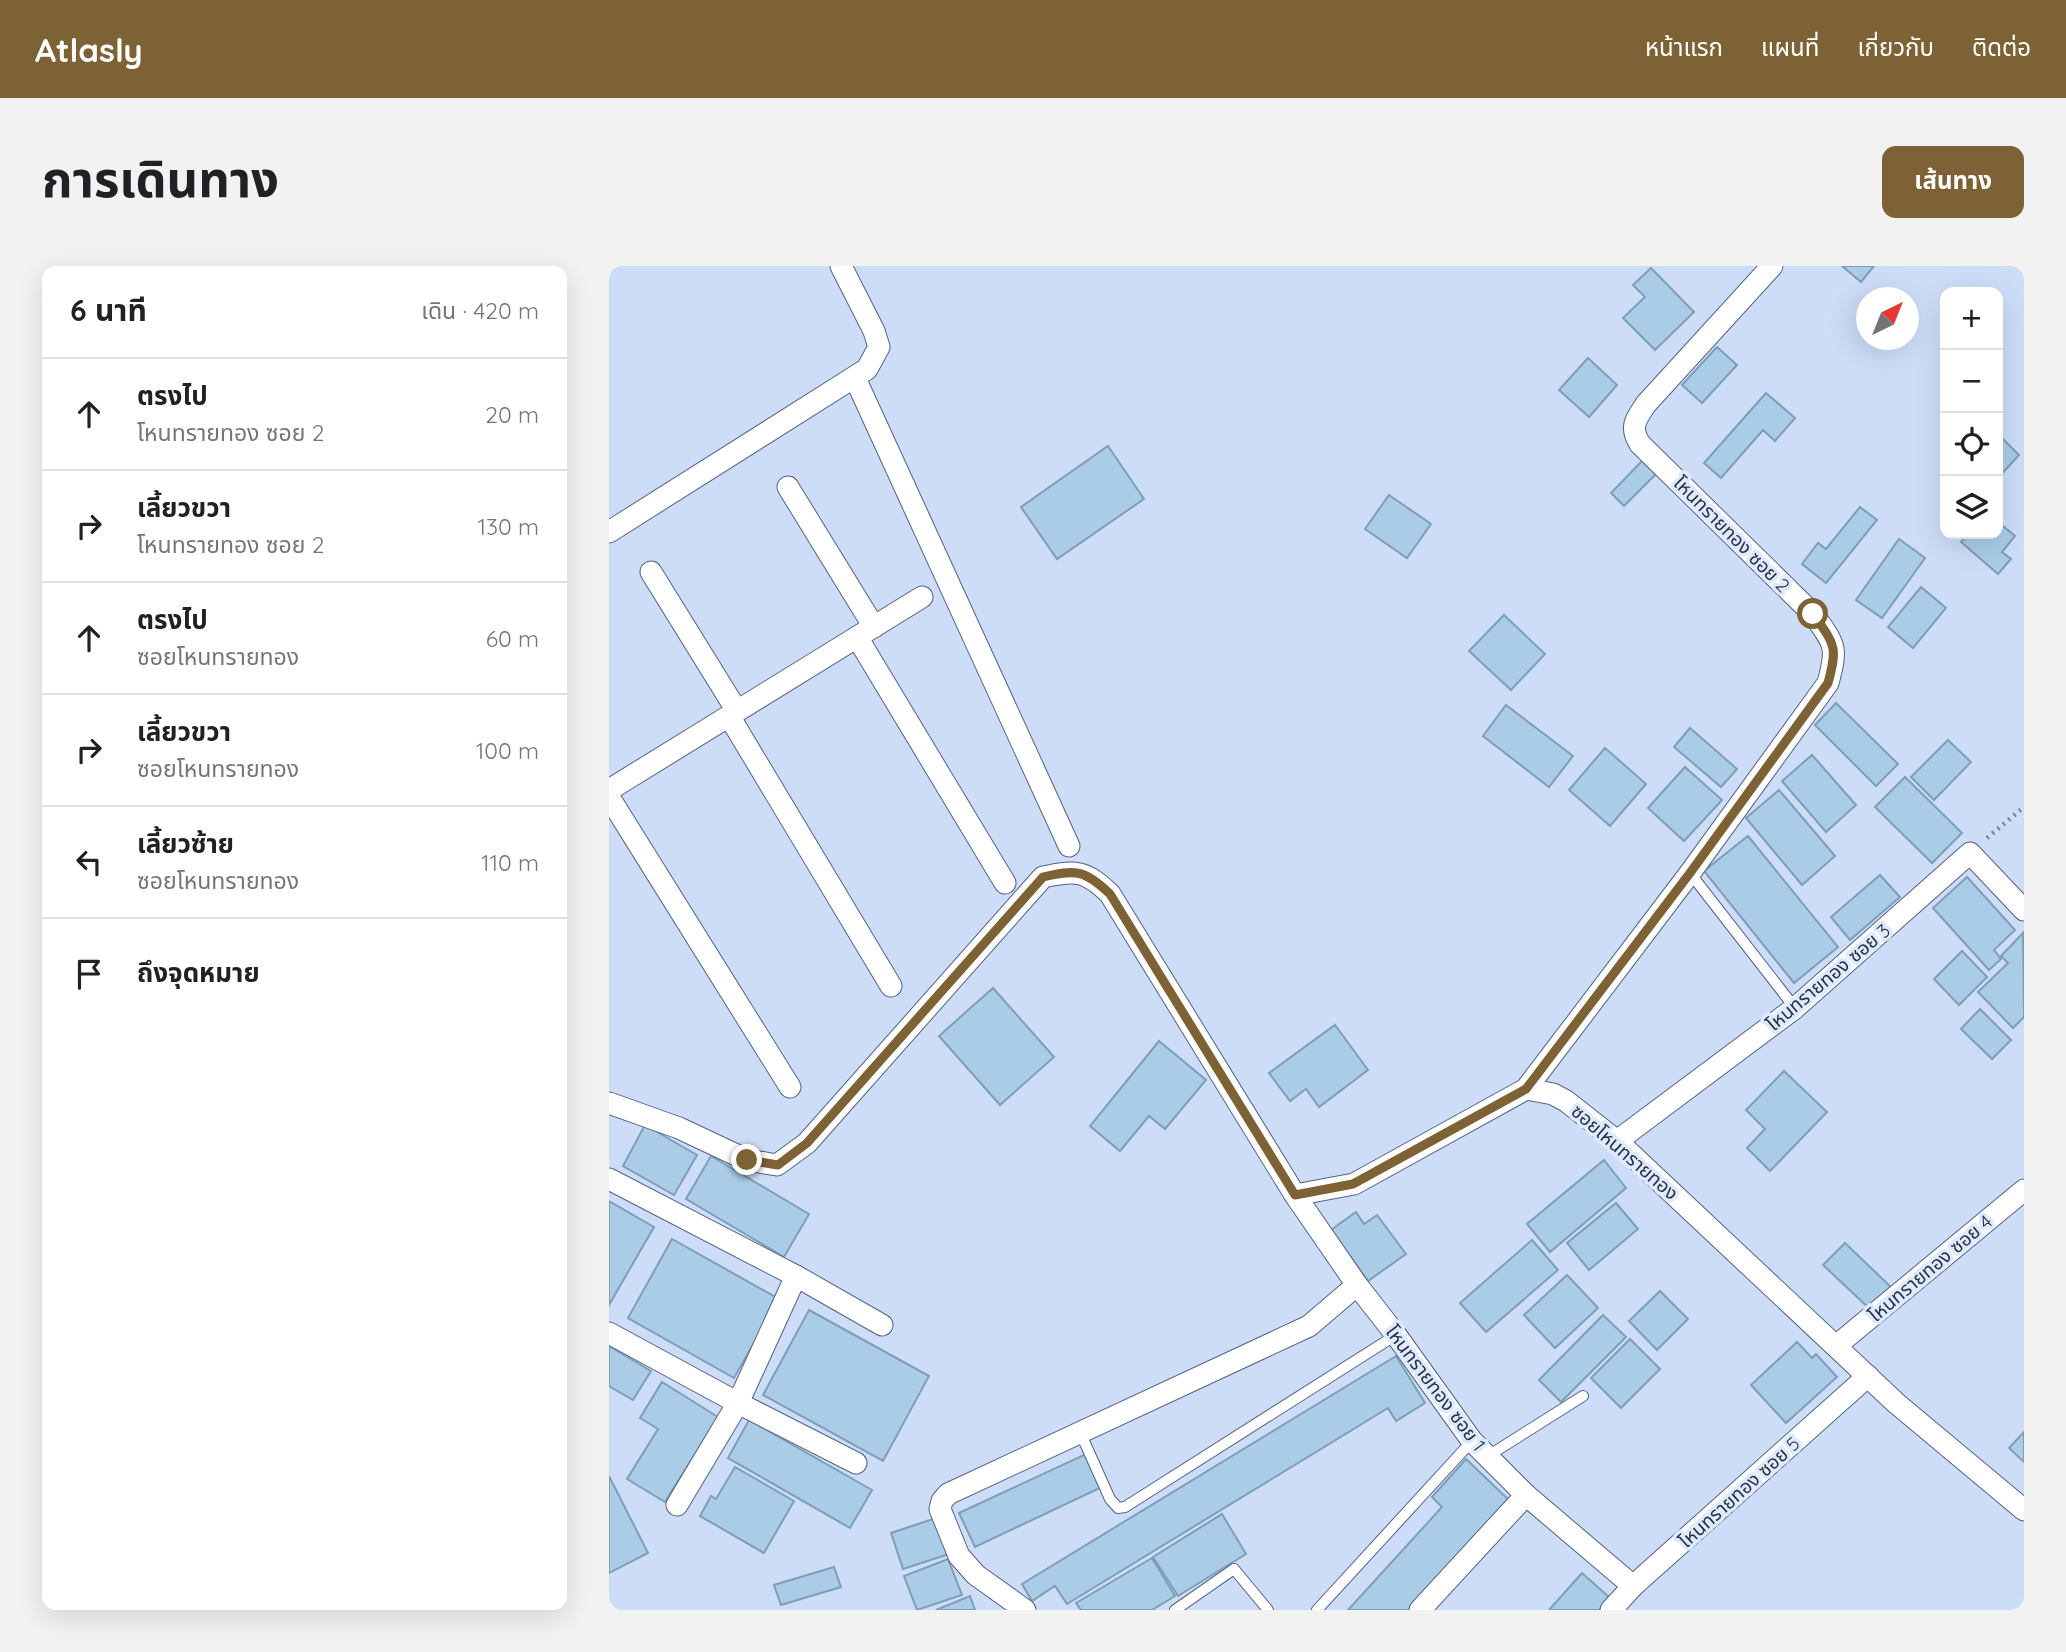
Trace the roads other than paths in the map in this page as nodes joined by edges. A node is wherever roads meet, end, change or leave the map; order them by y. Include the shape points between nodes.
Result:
1 (841, 266) edge
2 (1772, 266) edge
3 (855, 378) junction
4 (788, 487) dead end
5 (609, 532) edge
6 (651, 572) dead end
7 (922, 597) dead end
8 (866, 632) junction
9 (733, 714) junction
10 (609, 790) edge
11 (609, 797) edge
12 (1069, 846) dead end
13 (1690, 873) junction
14 (1005, 883) dead end
15 (2024, 910) edge
16 (891, 986) dead end
17 (1795, 1008) junction
18 (790, 1087) dead end
19 (1526, 1089) junction
20 (609, 1103) edge
21 (1618, 1141) junction
22 (609, 1179) edge
23 (2024, 1190) edge
24 (1295, 1195) junction
25 (796, 1276) junction
26 (1357, 1286) junction
27 (882, 1325) dead end
28 (609, 1333) edge
29 (1396, 1335) junction
30 (1836, 1346) junction
31 (1868, 1376) junction
32 (1583, 1396) dead end
33 (737, 1403) junction
34 (1080, 1432) junction
35 (1472, 1441) junction
36 (1488, 1456) junction
37 (856, 1463) dead end
38 (1526, 1495) junction
39 (677, 1505) dead end
40 (2024, 1510) edge
41 (1633, 1586) junction
42 (1025, 1610) edge
43 (1175, 1610) edge
44 (1268, 1610) edge
45 (1317, 1610) edge
46 (1420, 1610) edge
47 (1611, 1610) edge

1 - 3 street via 879,347 867,369
2 - 13 street, โหนทรายทอง ซอย 2 via 1633,424 1640,444 1813,614 1830,637 1835,656 1828,683
3 - 5 street
3 - 12 street
4 - 8 street
6 - 9 street
7 - 8 street
8 - 9 street
8 - 14 street
9 - 10 street
9 - 16 street
11 - 18 street
13 - 17 lane
13 - 19 street, โหนทรายทอง ซอย 2
15 - 17 street, โหนทรายทอง ซอย 3 via 1970,853
17 - 21 street, โหนทรายทอง ซอย 3
19 - 21 street, ซอยโหนทรายทอง via 1566,1101
19 - 24 street via 1353,1184
20 - 24 street via 679,1128 747,1160 778,1165 807,1143 1043,877 1067,872 1093,878 1110,894
21 - 30 street, ซอยโหนทรายทอง
22 - 25 street
23 - 30 street, โหนทรายทอง ซอย 4
24 - 26 street, โหนทรายทอง ซอย 1
25 - 27 street
25 - 33 street
26 - 29 street, โหนทรายทอง ซอย 1
26 - 34 street via 1309,1326
28 - 33 street
29 - 34 lane via 1125,1507 1118,1508 1110,1499
29 - 35 street, โหนทรายทอง ซอย 1
30 - 31 street, ซอยโหนทรายทอง
31 - 40 street, ซอยโหนทรายทอง
31 - 41 street, โหนทรายทอง ซอย 5
32 - 36 lane
33 - 37 street
33 - 39 street
34 - 42 street via 948,1494 942,1501 940,1509 959,1556
35 - 36 street, โหนทรายทอง ซอย 1
35 - 45 lane
36 - 38 street, โหนทรายทอง ซอย 1
38 - 41 street, โหนทรายทอง ซอย 1
38 - 46 street
41 - 47 street, โหนทรายทอง ซอย 5
43 - 44 lane via 1234,1569

